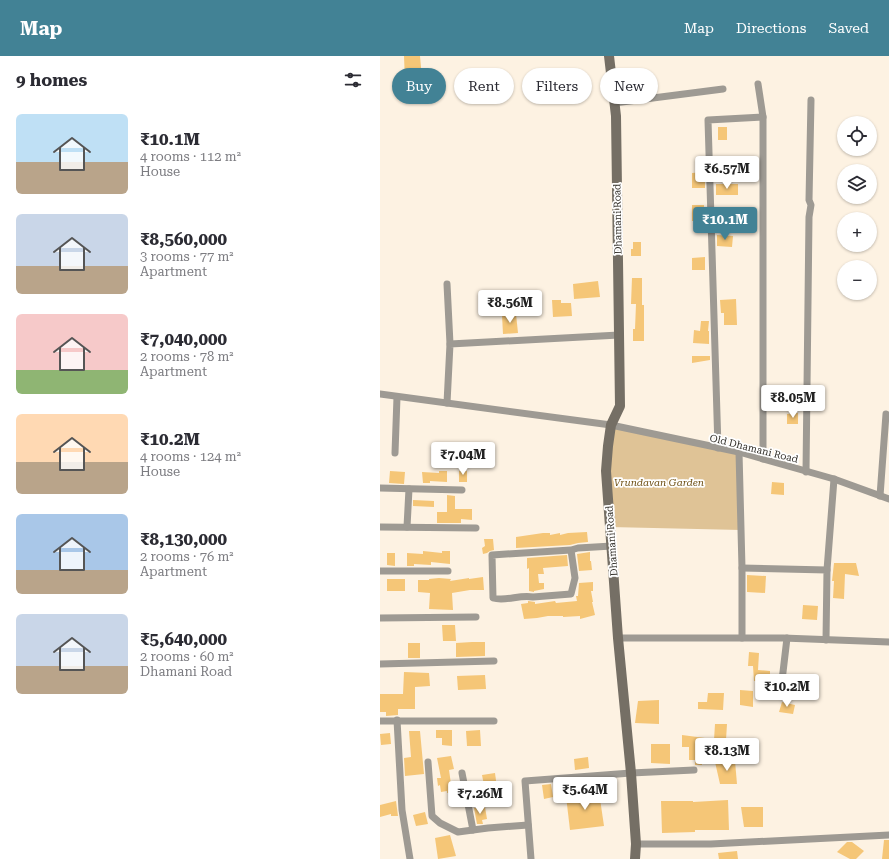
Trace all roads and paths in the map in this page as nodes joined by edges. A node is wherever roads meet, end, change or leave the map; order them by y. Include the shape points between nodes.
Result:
1 (610, 56) edge
2 (611, 68) edge
3 (758, 84) dead end
4 (723, 88) dead end
5 (658, 97) edge
6 (811, 100) dead end
7 (614, 104) edge
8 (764, 117) junction
9 (446, 284) dead end
10 (619, 335) junction
11 (450, 344) junction
12 (380, 394) edge
13 (397, 397) junction
14 (447, 403) junction
15 (886, 414) dead end
16 (611, 426) junction
17 (718, 448) junction
18 (739, 452) junction
19 (395, 453) dead end
20 (763, 459) junction
21 (806, 472) junction
22 (834, 480) junction
23 (380, 488) edge
24 (409, 489) junction
25 (462, 490) dead end
26 (880, 496) junction
27 (889, 499) edge
28 (380, 527) edge
29 (407, 527) junction
30 (476, 528) dead end
31 (612, 546) junction
32 (571, 550) dead end
33 (742, 568) junction
34 (827, 570) junction
35 (380, 571) edge
36 (448, 571) dead end
37 (476, 617) dead end
38 (380, 618) edge
39 (618, 638) junction
40 (742, 638) junction
41 (787, 638) junction
42 (826, 640) junction
43 (889, 642) edge
44 (494, 661) dead end
45 (380, 664) edge
46 (781, 689) dead end
47 (397, 720) junction
48 (494, 720) dead end
49 (380, 721) edge
50 (428, 762) dead end
51 (694, 770) dead end
52 (462, 773) dead end
53 (631, 773) junction
54 (528, 825) junction
55 (473, 830) junction
56 (889, 835) edge
57 (636, 844) junction
58 (410, 859) edge
59 (531, 859) edge
60 (635, 859) edge

1 - 2 main road, Dhamani Road
3 - 8 street
4 - 5 street
6 - 21 street
7 - 10 main road, Dhamani Road
8 - 17 street via 708,120
8 - 20 street
9 - 11 street
10 - 11 street
10 - 16 main road, Dhamani Road via 620,406
11 - 14 street
12 - 13 street, Old Dhamani Road
13 - 14 street, Old Dhamani Road
13 - 19 street
14 - 16 street, Old Dhamani Road
15 - 26 street
16 - 17 street, Old Dhamani Road
16 - 31 main road, Dhamani Road via 606,471
17 - 18 street, Old Dhamani Road
18 - 20 street, Old Dhamani Road
18 - 33 street
20 - 21 street, Old Dhamani Road
21 - 22 street, Old Dhamani Road
22 - 26 street, Old Dhamani Road
22 - 34 street
23 - 24 street
24 - 25 street
24 - 29 street
26 - 27 street, Old Dhamani Road
28 - 29 street
29 - 30 street
31 - 32 street via 571,550 575,578 571,594 498,600 493,598 492,555
31 - 39 main road, Dhamani Road
33 - 34 street
33 - 40 street
34 - 42 street
35 - 36 street
37 - 38 street
39 - 40 street
39 - 53 main road, Dhamani Road
40 - 41 street
41 - 42 street
41 - 46 street
42 - 43 street
44 - 45 street
47 - 48 street
47 - 49 street
47 - 58 street via 402,810
50 - 55 street via 432,816 458,832
51 - 53 street
52 - 55 street
53 - 54 street via 525,781
53 - 57 main road, Dhamani Road
54 - 55 street
54 - 59 street
56 - 57 street via 711,844
57 - 60 main road, Dhamani Road

